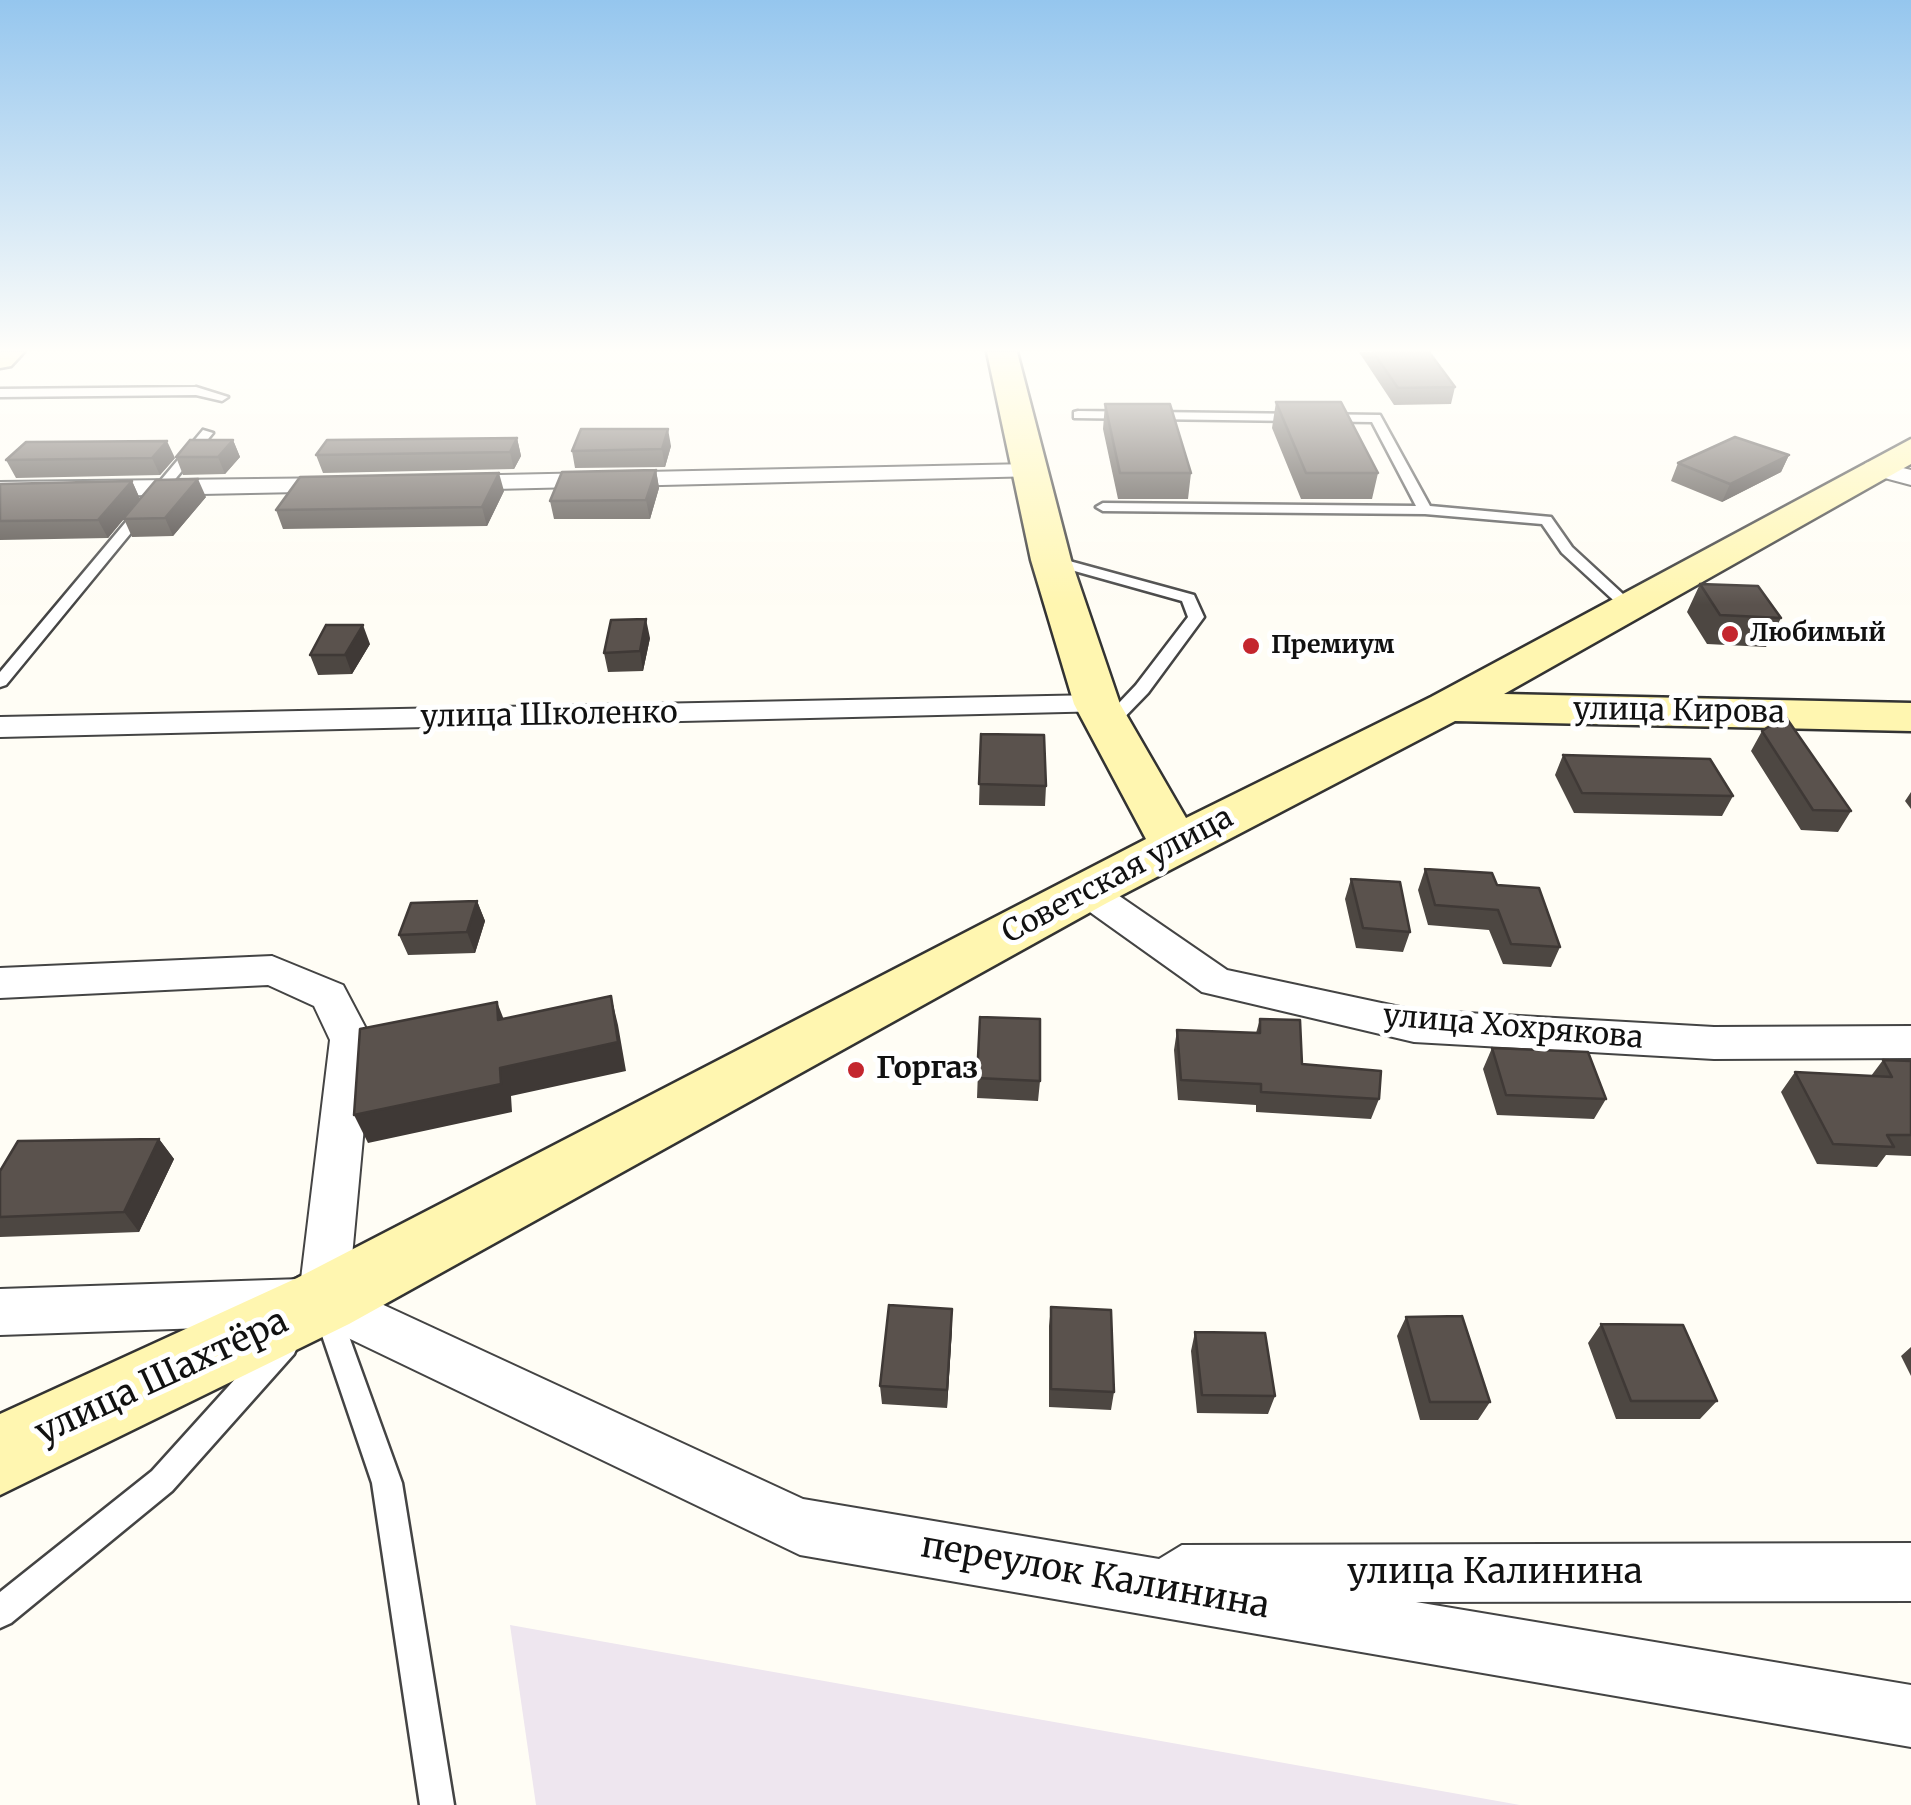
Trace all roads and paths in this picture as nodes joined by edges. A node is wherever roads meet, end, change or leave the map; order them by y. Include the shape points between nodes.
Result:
1 (204, 436) edge
2 (1022, 436) edge
3 (1386, 436) edge
4 (1899, 465) edge
5 (1030, 471) junction
6 (434, 484) edge
7 (374, 485) edge
8 (0, 490) edge
9 (156, 490) junction
10 (1103, 506) dead end
11 (1424, 510) junction
12 (1052, 560) junction
13 (1628, 606) junction
14 (0, 682) edge
15 (1447, 707) junction
16 (1102, 714) junction
17 (1911, 717) edge
18 (0, 727) edge
19 (1176, 846) junction
20 (1086, 891) junction
21 (0, 983) edge
22 (1911, 1042) edge
23 (323, 1302) junction
24 (0, 1312) edge
25 (0, 1455) edge
26 (1911, 1572) edge
27 (1080, 1575) junction
28 (0, 1612) edge
29 (1911, 1716) edge
30 (437, 1805) edge

1 - 9 lane
2 - 5 street
3 - 11 lane
4 - 13 street, Советская улица
5 - 6 street
5 - 12 street
7 - 9 street
8 - 9 street
9 - 14 lane
10 - 11 lane
11 - 13 lane via 1546,520 1567,550
12 - 16 street
12 - 16 lane via 1189,598 1196,617 1142,690
13 - 15 street, Советская улица
15 - 17 street, улица Кирова
15 - 19 street, Советская улица
16 - 18 street, улица Школенко
16 - 19 street
19 - 20 street, Советская улица
20 - 22 street, улица Хохрякова via 1216,982 1414,1026 1714,1044
20 - 23 street, Советская улица
21 - 23 street via 272,970 329,996 350,1040
23 - 24 street
23 - 25 street, улица Шахтёра
23 - 27 street, переулок Калинина via 800,1528
23 - 28 lane via 162,1481
23 - 30 lane via 387,1483
26 - 27 street, улица Калинина
27 - 29 street, переулок Калинина

